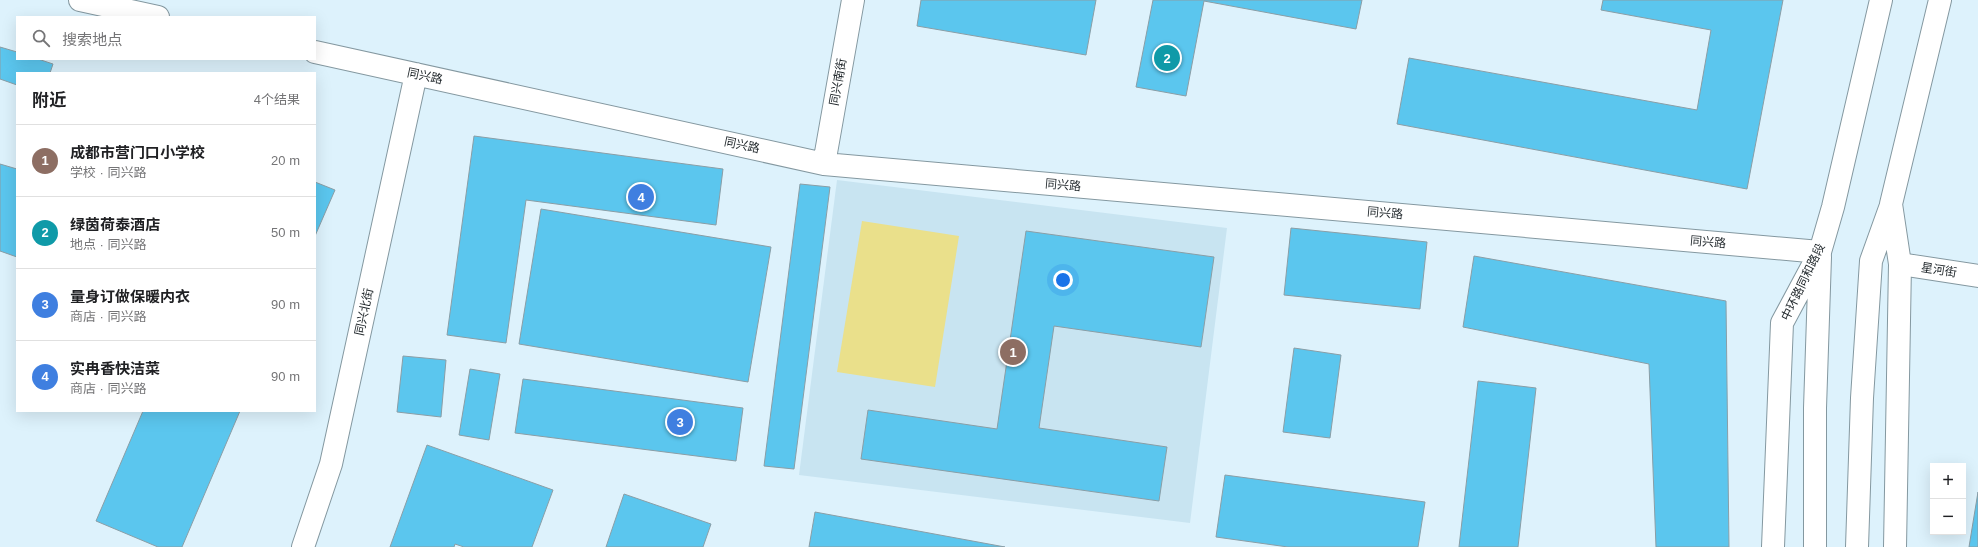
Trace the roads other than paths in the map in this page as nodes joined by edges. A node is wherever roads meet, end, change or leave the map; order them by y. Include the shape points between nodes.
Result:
1 (80, 0) edge
2 (853, 0) edge
3 (1881, 0) edge
4 (1940, 0) edge
5 (153, 16) edge
6 (316, 52) edge
7 (416, 74) junction
8 (824, 164) junction
9 (1891, 204) junction
10 (1820, 252) junction
11 (1900, 264) junction
12 (1978, 276) edge
13 (303, 547) edge
14 (1773, 547) edge
15 (1815, 547) edge
16 (1857, 547) edge
17 (1894, 547) edge

1 - 5 street
2 - 8 street, 同兴南街
3 - 10 street, 中环路同和路段 via 1833,207
4 - 9 street
6 - 7 street, 同兴路
7 - 8 street, 同兴路
7 - 13 street, 同兴北街 via 331,464
8 - 10 street, 同兴路
9 - 11 street
9 - 16 street via 1871,261 1862,398
10 - 14 street, 中环路同和路段 via 1782,323
10 - 15 street via 1815,408
11 - 12 street, 星河街
11 - 17 street

